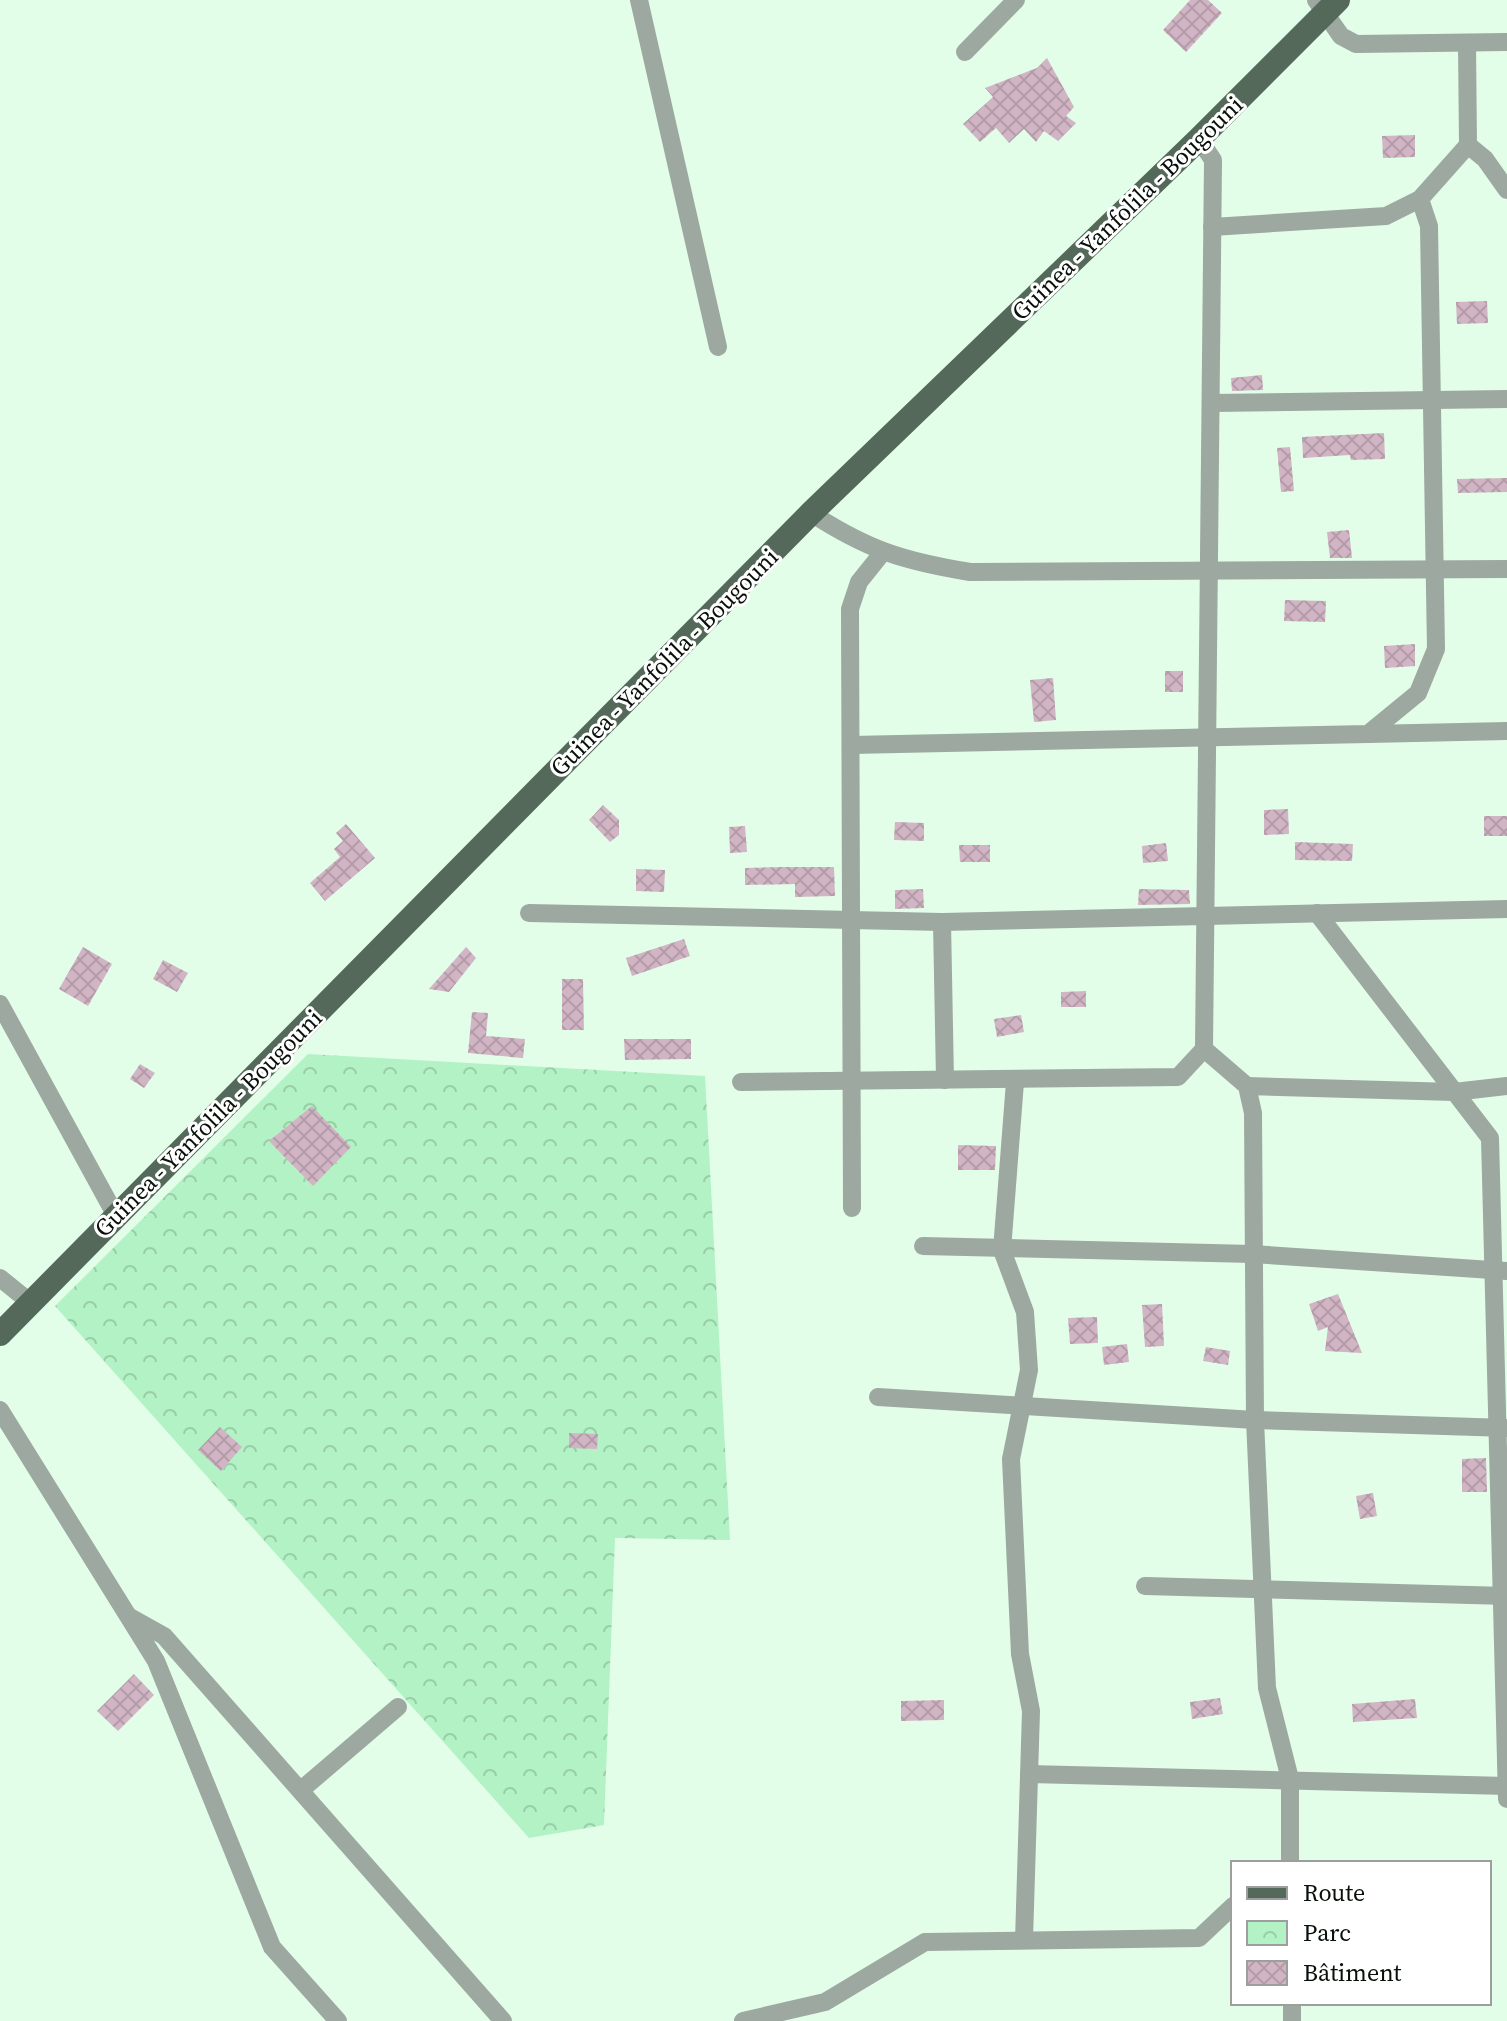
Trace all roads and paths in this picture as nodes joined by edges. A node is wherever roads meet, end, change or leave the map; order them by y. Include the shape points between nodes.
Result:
1 (639, 0) edge
2 (1016, 0) edge
3 (1327, 4) edge
4 (1507, 42) edge
5 (1467, 43) junction
6 (965, 52) dead end
7 (1199, 139) junction
8 (1468, 145) junction
9 (1507, 190) edge
10 (1420, 199) junction
11 (1212, 227) junction
12 (718, 347) dead end
13 (1507, 399) edge
14 (1432, 400) junction
15 (1211, 403) junction
16 (811, 513) junction
17 (883, 552) junction
18 (1435, 569) junction
19 (1507, 569) edge
20 (1209, 570) junction
21 (1507, 731) edge
22 (1368, 734) junction
23 (1207, 738) junction
24 (851, 745) junction
25 (1507, 909) edge
26 (529, 913) dead end
27 (1317, 913) junction
28 (1205, 916) junction
29 (851, 920) junction
30 (942, 922) junction
31 (0, 1004) edge
32 (1204, 1049) junction
33 (945, 1080) junction
34 (851, 1081) junction
35 (741, 1082) dead end
36 (1015, 1082) junction
37 (1247, 1086) junction
38 (1507, 1086) edge
39 (1454, 1092) junction
40 (852, 1208) dead end
41 (116, 1216) junction
42 (923, 1246) dead end
43 (1002, 1250) junction
44 (1252, 1254) junction
45 (1499, 1270) edge
46 (0, 1278) edge
47 (31, 1303) junction
48 (0, 1334) edge
49 (878, 1397) dead end
50 (1021, 1406) junction
51 (0, 1410) edge
52 (1255, 1420) junction
53 (1502, 1428) edge
54 (1145, 1586) dead end
55 (1262, 1588) junction
56 (1505, 1596) edge
57 (127, 1615) junction
58 (398, 1707) dead end
59 (1029, 1774) junction
60 (1290, 1779) junction
61 (1507, 1786) edge
62 (301, 1790) junction
63 (1507, 1799) edge
64 (1286, 1860) edge
65 (1231, 1908) edge
66 (1024, 1940) junction
67 (338, 2021) edge
68 (503, 2021) edge
69 (743, 2021) edge

1 - 12 street
2 - 6 street
3 - 5 street via 1341,36 1356,44
3 - 7 main road, Guinea - Yanfolila - Bougouni
4 - 5 street
5 - 8 street
7 - 11 street via 1213,160
7 - 16 main road, Guinea - Yanfolila - Bougouni
8 - 9 street
8 - 10 street
10 - 11 street via 1386,216
10 - 14 street via 1429,226
11 - 15 street
13 - 14 street
14 - 15 street
14 - 18 street
15 - 20 street
16 - 17 street via 852,540
16 - 41 main road, Guinea - Yanfolila - Bougouni
17 - 20 street via 904,561 970,572
17 - 24 street via 859,582 850,609
18 - 19 street
18 - 20 street
18 - 22 street via 1436,649 1418,693
20 - 23 street
21 - 22 street
22 - 23 street
23 - 24 street
23 - 28 street
24 - 29 street
25 - 27 street
26 - 29 street
27 - 28 street
27 - 39 street
28 - 30 street
28 - 32 street
29 - 30 street
29 - 34 street
30 - 33 street
31 - 41 street
32 - 36 street via 1178,1077
32 - 37 street
33 - 34 street
33 - 36 street
34 - 35 street
34 - 40 street
36 - 43 street
37 - 39 street
37 - 44 street via 1253,1113
38 - 39 street
39 - 45 street via 1490,1138
41 - 47 main road, Guinea - Yanfolila - Bougouni
42 - 43 street
43 - 44 street
43 - 50 street via 1025,1312 1029,1370
44 - 45 street
44 - 52 street
45 - 53 street
46 - 47 street
47 - 48 main road, Guinea - Yanfolila - Bougouni
49 - 50 street
50 - 52 street
50 - 59 street via 1011,1459 1020,1654 1031,1711
51 - 57 street
52 - 53 street
52 - 55 street
53 - 56 street
54 - 55 street
55 - 56 street
55 - 60 street via 1267,1688
56 - 61 street
57 - 62 street via 164,1636
57 - 67 street via 156,1661 272,1947
58 - 62 street
59 - 60 street
59 - 66 street
60 - 61 street
60 - 64 street
61 - 63 street
62 - 68 street
65 - 66 street via 1199,1938
66 - 69 street via 925,1942 825,2002

